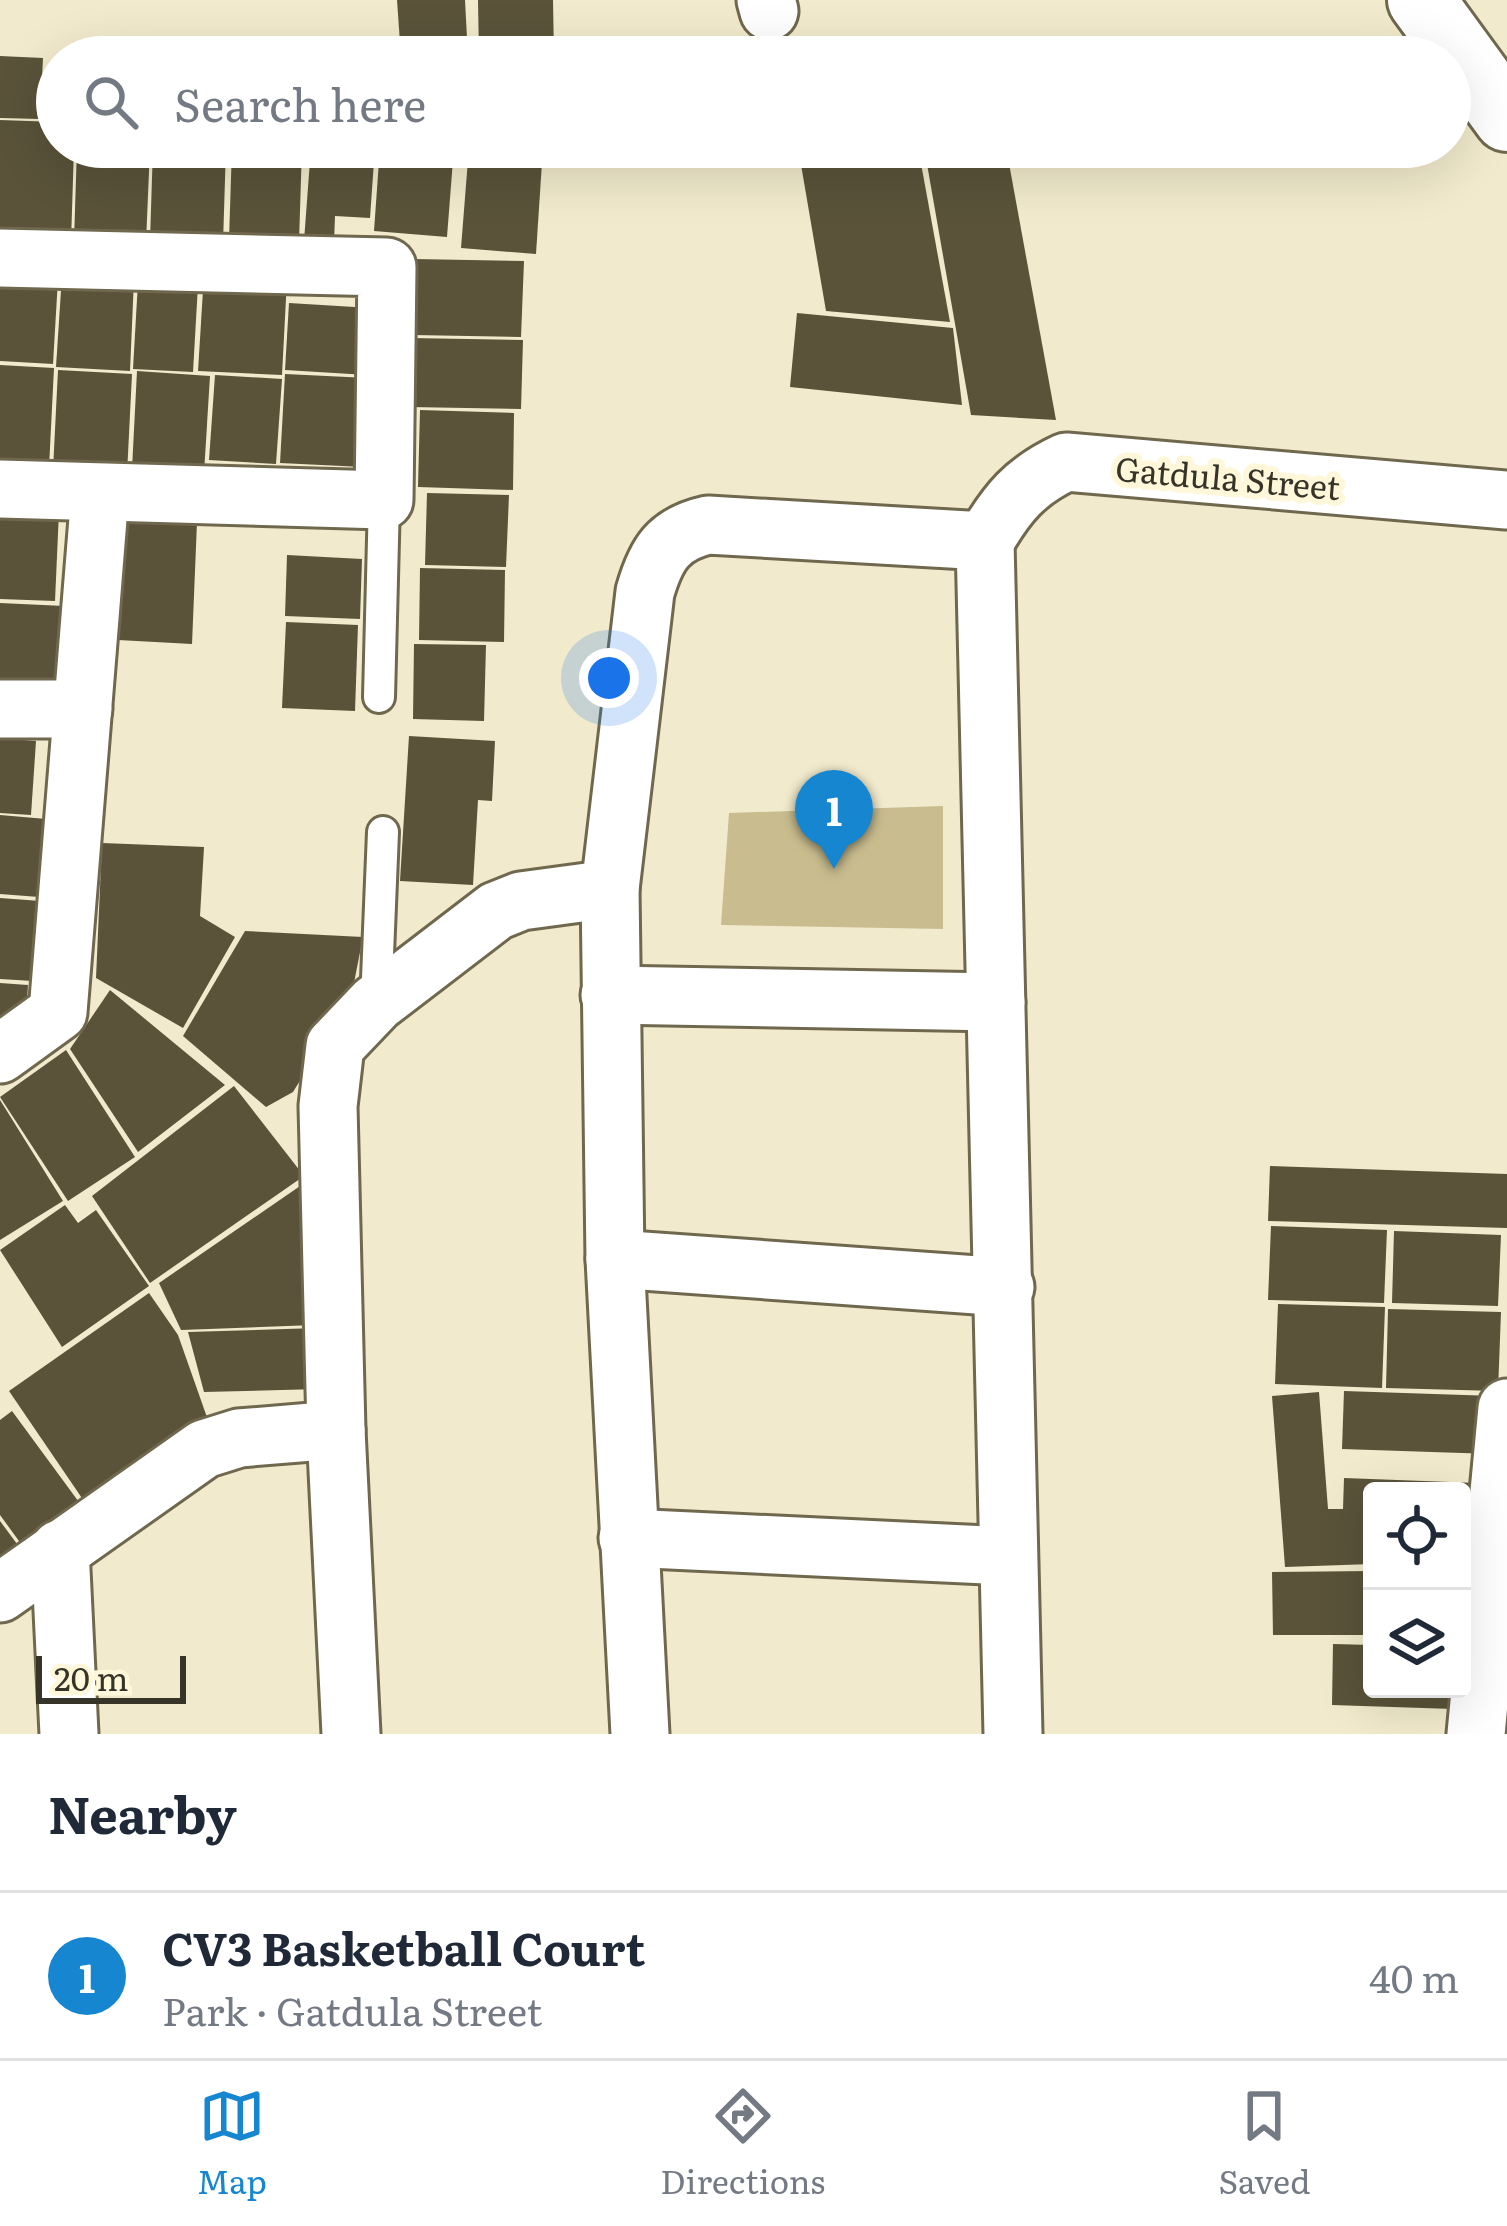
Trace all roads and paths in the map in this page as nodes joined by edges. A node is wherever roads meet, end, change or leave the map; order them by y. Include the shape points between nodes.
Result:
1 (1421, 0) edge
2 (1447, 36) edge
3 (1471, 69) edge
4 (1507, 118) edge
5 (0, 258) edge
6 (0, 489) edge
7 (100, 494) junction
8 (384, 500) junction
9 (1507, 500) edge
10 (985, 541) junction
11 (379, 697) dead end
12 (0, 709) edge
13 (83, 709) junction
14 (383, 832) dead end
15 (610, 889) junction
16 (610, 995) junction
17 (996, 1002) junction
18 (376, 1003) junction
19 (0, 1054) edge
20 (616, 1259) junction
21 (1005, 1287) junction
22 (1507, 1408) edge
23 (335, 1430) junction
24 (628, 1538) junction
25 (60, 1549) junction
26 (1008, 1556) junction
27 (0, 1592) edge
28 (68, 1734) edge
29 (351, 1734) edge
30 (640, 1734) edge
31 (1013, 1734) edge
32 (1476, 1734) edge

1 - 2 main road
3 - 4 main road
5 - 8 street via 387,267
6 - 7 street
7 - 8 street
7 - 13 street
8 - 11 lane
9 - 10 street, Gatdula Street via 1066,462 1008,501
10 - 15 street via 708,525 667,542 645,592
10 - 17 street
12 - 13 street
13 - 19 street via 58,1012
14 - 18 lane
15 - 16 street
15 - 18 street via 496,910
16 - 17 street
16 - 20 street
17 - 21 street
18 - 23 street via 335,1046 328,1106
20 - 21 street
20 - 24 street
21 - 26 street
22 - 32 street
23 - 25 street via 204,1449
23 - 29 street
24 - 26 street
24 - 30 street
25 - 27 street
25 - 28 street
26 - 31 street

